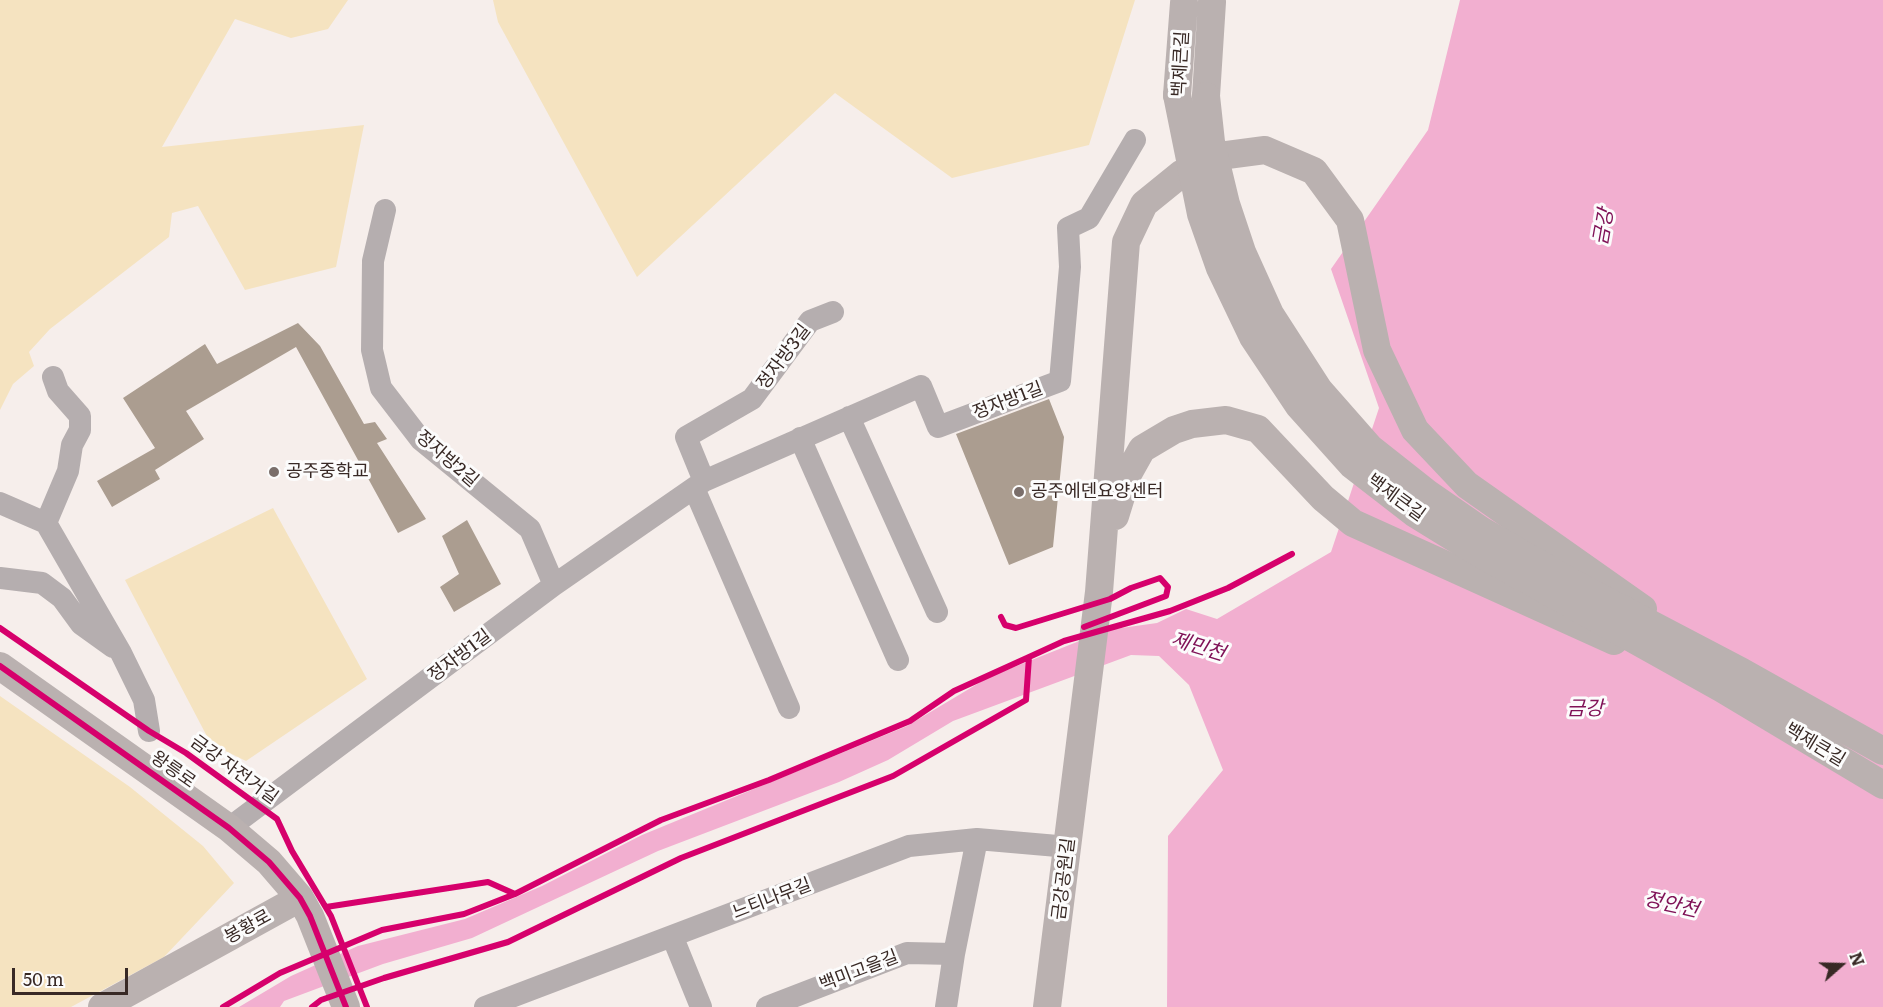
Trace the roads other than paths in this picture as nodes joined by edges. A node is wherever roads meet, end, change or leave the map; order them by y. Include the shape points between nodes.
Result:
1 (1135, 140) dead end
2 (386, 210) dead end
3 (833, 312) dead end
4 (52, 377) dead end
5 (849, 417) junction
6 (800, 438) junction
7 (699, 484) junction
8 (0, 503) edge
9 (46, 523) junction
10 (1101, 562) junction
11 (0, 578) edge
12 (554, 585) junction
13 (937, 612) dead end
14 (121, 653) junction
15 (898, 660) dead end
16 (0, 666) edge
17 (1731, 680) junction
18 (789, 708) dead end
19 (149, 730) dead end
20 (1883, 752) edge
21 (1883, 785) edge
22 (229, 828) junction
23 (977, 839) junction
24 (1069, 847) junction
25 (305, 907) junction
26 (673, 938) junction
27 (954, 954) junction
28 (102, 1007) edge
29 (346, 1007) edge
30 (485, 1007) edge
31 (701, 1007) edge
32 (767, 1007) edge
33 (946, 1007) edge
34 (1047, 1007) edge

1 - 5 street, 정자방1길 via 1089,218 1068,228 1070,267 1060,381 938,428 921,386
2 - 12 street, 정자방2길 via 373,261 372,350 381,388 421,440 530,529
3 - 7 street, 정자방3길 via 810,321 752,399 686,437
4 - 9 street via 58,391 80,416 80,430
5 - 6 street, 정자방1길
5 - 13 street
6 - 7 street, 정자방1길
6 - 15 street
7 - 12 street, 정자방1길
7 - 18 street
8 - 9 street
9 - 14 street
10 - 17 main road, bridge via 1128,474 1142,448 1174,430 1226,420 1258,429 1323,498 1353,523
10 - 17 main road, bridge via 1126,242 1144,204 1181,174 1227,155 1265,150 1314,171 1350,220 1377,350 1415,430 1467,485 1661,622
10 - 24 main road, 금강공원길
11 - 14 street via 42,584 62,597 81,624
12 - 22 street, 정자방1길
14 - 19 street via 144,700
16 - 22 main road, 왕릉로
17 - 17 main road, 백제큰길, bridge via 1474,550 1414,513 1352,465 1299,406 1253,337 1201,214 1177,95 1198,2 1211,142 1226,204 1270,314 1319,390 1370,448 1427,494
17 - 20 main road, 백제큰길, bridge
17 - 21 main road, 백제큰길, bridge
22 - 25 main road, 왕릉로 via 269,862
23 - 24 street, 느티나무길
23 - 26 street, 느티나무길 via 909,846
23 - 27 street
24 - 34 main road, 금강공원길
25 - 28 main road, 봉황로
25 - 29 main road, 왕릉로
26 - 30 street, 느티나무길
26 - 31 street
27 - 32 street, 백미고을길 via 907,953
27 - 33 street

